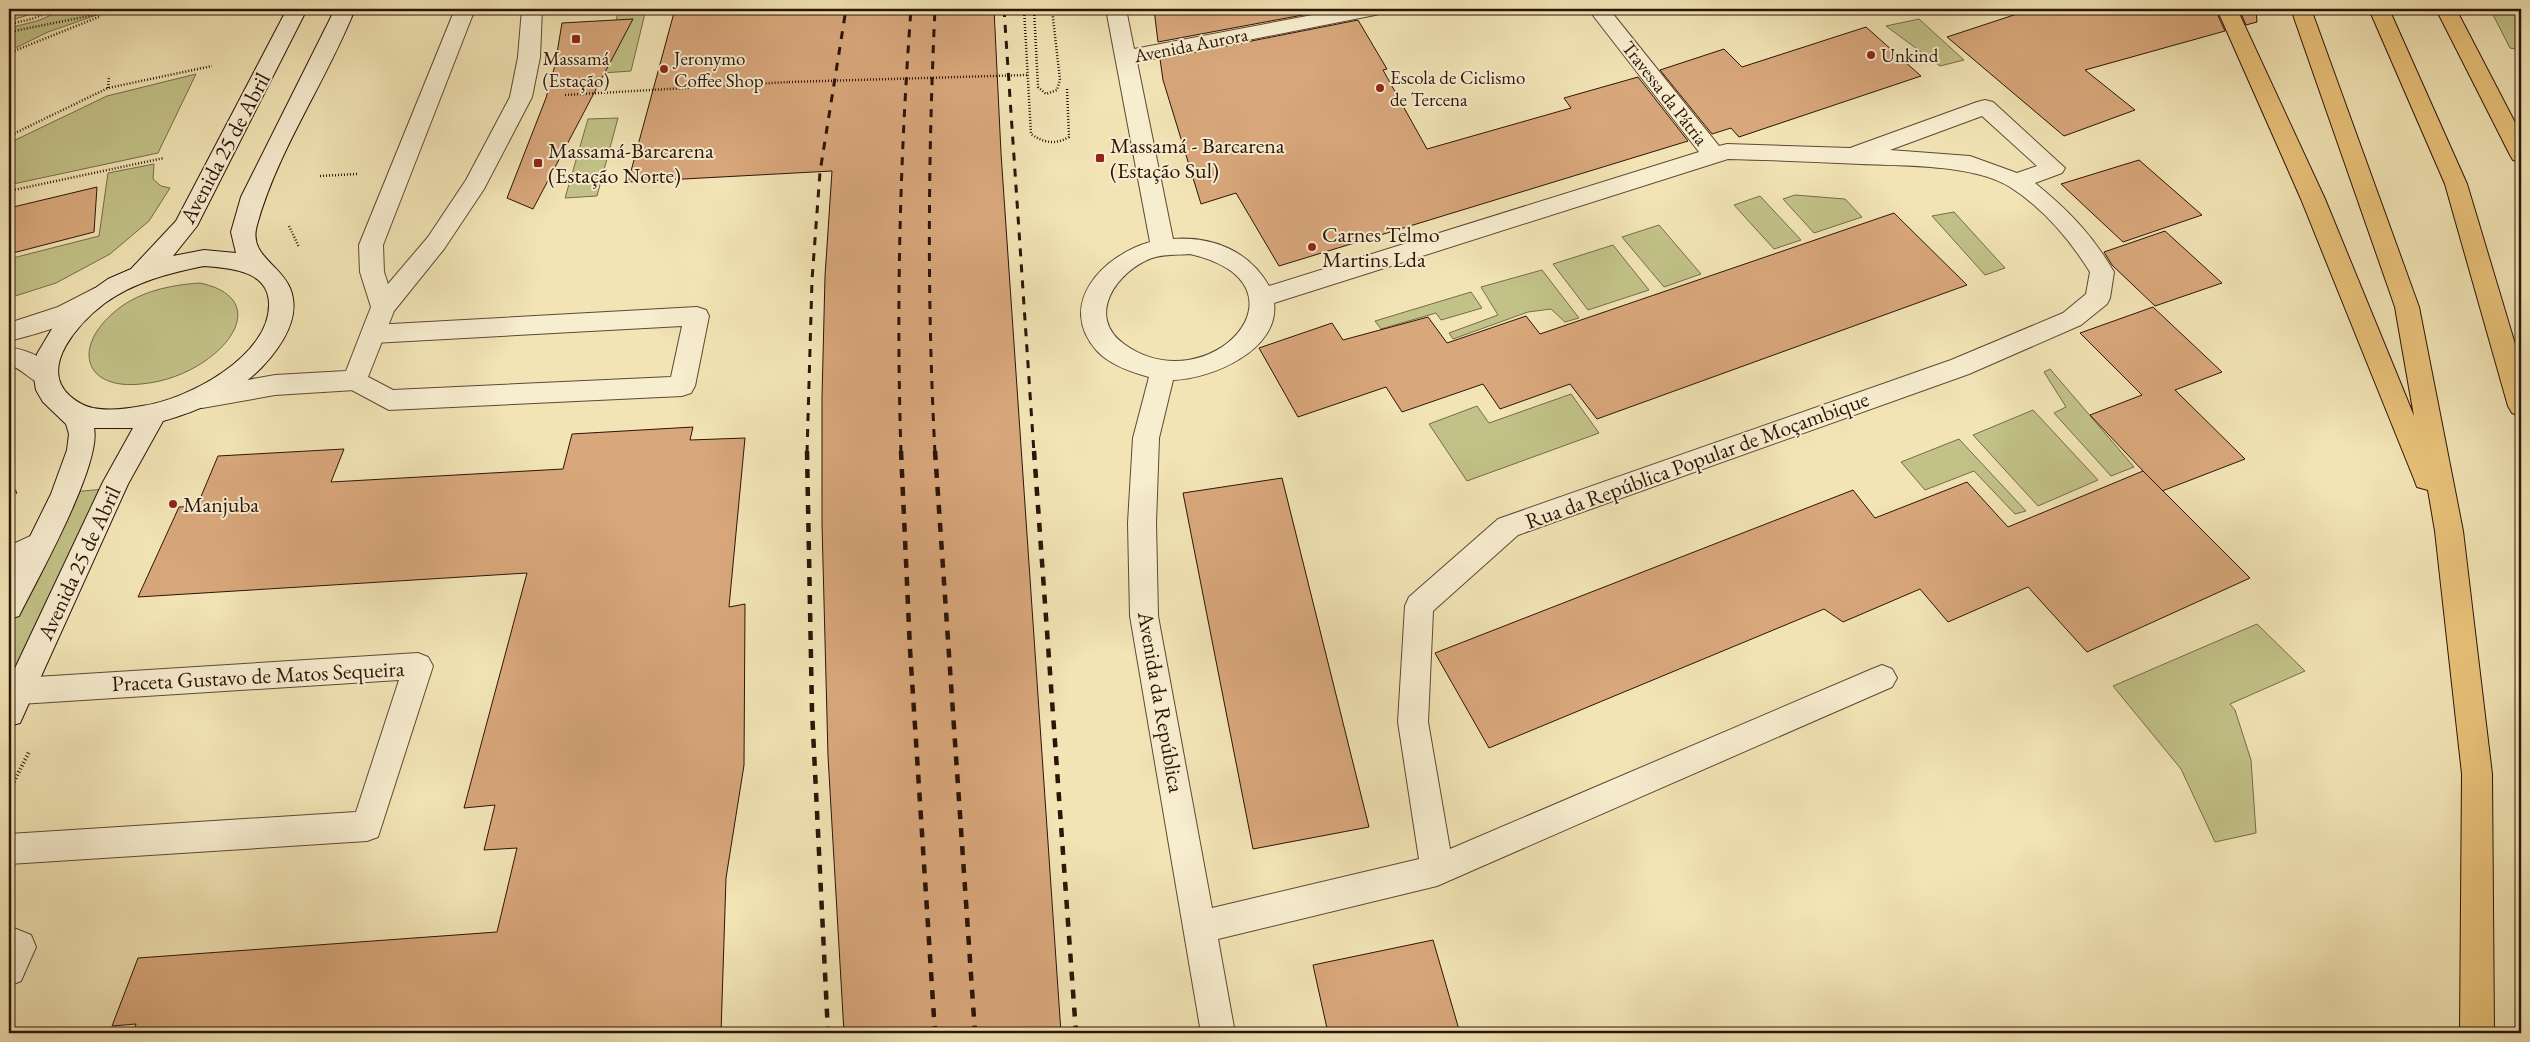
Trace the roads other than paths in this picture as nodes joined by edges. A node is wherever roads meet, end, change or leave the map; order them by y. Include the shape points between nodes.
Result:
1 (297, 9) edge
2 (345, 9) edge
3 (465, 9) edge
4 (532, 9) edge
5 (1116, 9) edge
6 (1375, 9) edge
7 (1598, 9) edge
8 (2227, 9) edge
9 (2301, 9) edge
10 (2378, 9) edge
11 (2446, 9) edge
12 (1124, 58) junction
13 (1713, 154) junction
14 (2521, 155) edge
15 (1852, 156) junction
16 (2017, 181) junction
17 (1163, 247) junction
18 (259, 268) junction
19 (136, 275) junction
20 (105, 291) junction
21 (1261, 298) junction
22 (383, 306) junction
23 (9, 332) edge
24 (373, 334) junction
25 (9, 356) edge
26 (1164, 370) junction
27 (45, 376) junction
28 (355, 380) junction
29 (202, 398) junction
30 (2521, 406) edge
31 (67, 408) junction
32 (153, 415) junction
33 (2449, 531) junction
34 (41, 543) junction
35 (9, 559) edge
36 (9, 607) edge
37 (1882, 678) dead end
38 (14, 702) edge
39 (9, 849) edge
40 (1437, 870) junction
41 (1200, 927) junction
42 (9, 942) edge
43 (9, 968) edge
44 (1218, 1033) edge
45 (2477, 1033) edge

1 - 19 street, Avenida 25 de Abril via 185,226
2 - 18 street, Avenida 25 de Abril via 253,197 243,232 247,252
3 - 22 street via 371,245 372,272
4 - 22 street via 529,57 521,97 487,165 436,243
5 - 12 street
6 - 12 street, Avenida Aurora
7 - 13 street, Travessa da Pátria
8 - 33 highway via 2313,199
9 - 33 highway via 2407,307
10 - 30 highway via 2456,184
11 - 14 highway
12 - 17 street
13 - 15 street, Rua da República Popular de Moçambique via 1727,151
13 - 21 street, Rua da República Popular de Moçambique
15 - 16 street, Rua da República Popular de Moçambique via 1970,164
15 - 16 street via 1986,106 2054,168
16 - 40 street, Rua da República Popular de Moçambique via 2052,209 2082,240 2102,272 2098,298 2072,319 1960,367 1508,527 1419,606 1413,722
17 - 21 street via 1190,246 1216,252 1238,263 1253,279
17 - 26 street via 1138,254 1118,266 1103,281 1094,299 1094,319 1101,338 1116,353 1138,365
18 - 19 street via 235,260 204,258
18 - 29 street, Avenida 25 de Abril via 274,281 281,298 281,317 271,339 255,360
19 - 20 street
20 - 23 street via 67,313
20 - 27 street via 80,310 60,332 48,355
21 - 26 street via 1261,317 1252,336 1237,351 1215,363 1190,370
22 - 24 street
24 - 28 street
24 - 28 street via 697,316 682,386 389,400
25 - 27 street via 26,360
26 - 41 street, Avenida da República via 1146,438 1142,523 1144,616
27 - 31 street, Avenida 25 de Abril via 52,394
28 - 29 street via 275,385
29 - 32 street
31 - 32 street via 91,417 119,420
31 - 34 street, Avenida 25 de Abril via 79,421 82,436 77,462
32 - 38 street, Avenida 25 de Abril via 116,482
33 - 45 highway via 2477,774
34 - 35 street
34 - 36 street, Avenida 25 de Abril
37 - 40 street
38 - 39 street, Praceta Gustavo de Matos Sequeira via 418,666 367,826
40 - 41 street
41 - 44 street, Avenida da República
42 - 43 street via 19,947

